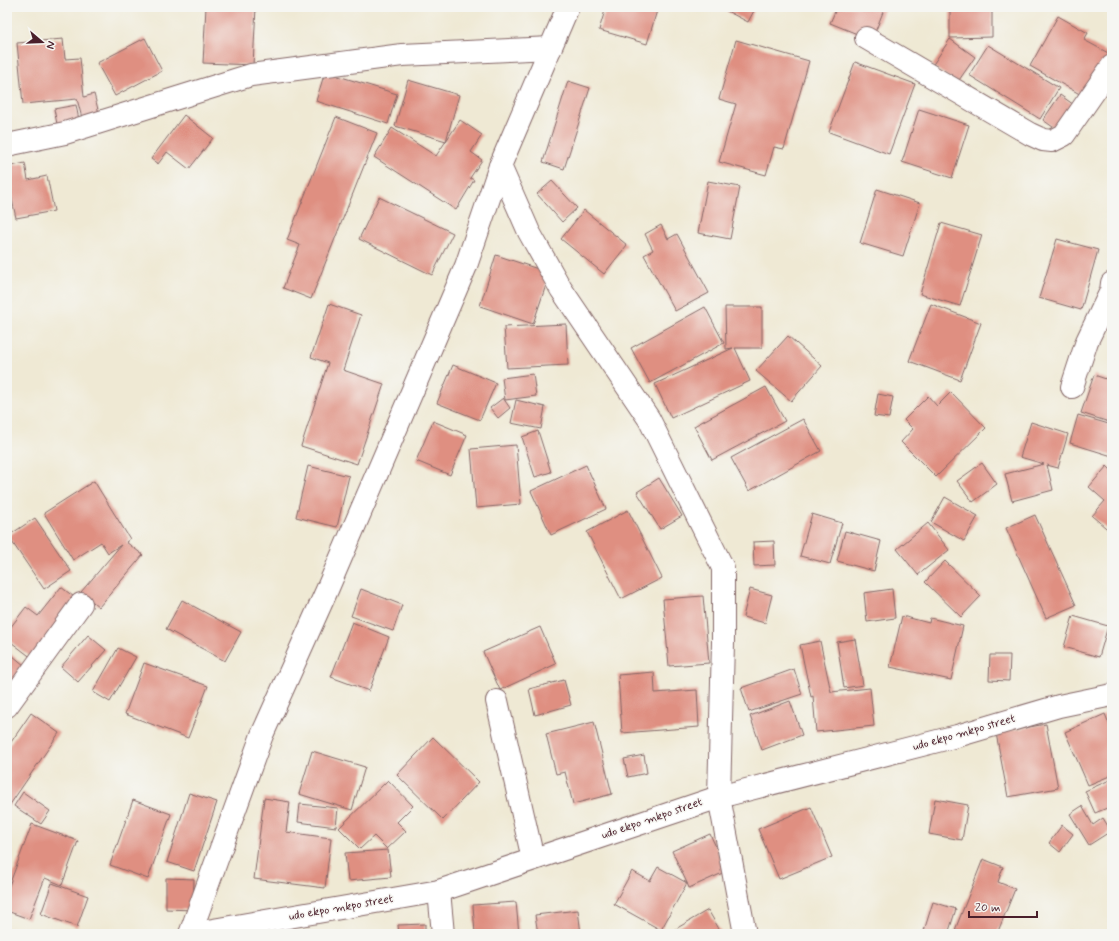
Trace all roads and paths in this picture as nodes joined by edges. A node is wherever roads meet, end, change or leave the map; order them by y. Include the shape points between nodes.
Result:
1 (568, 7) edge
2 (866, 38) dead end
3 (551, 48) junction
4 (1112, 66) edge
5 (7, 145) edge
6 (500, 166) junction
7 (1112, 283) edge
8 (1072, 387) dead end
9 (81, 604) dead end
10 (1112, 695) edge
11 (496, 701) dead end
12 (7, 706) edge
13 (719, 797) junction
14 (533, 859) junction
15 (439, 891) junction
16 (190, 934) edge
17 (443, 934) edge
18 (745, 934) edge

1 - 3 street
2 - 4 street via 1043,140 1052,141 1064,135
3 - 5 street via 402,55 251,75 64,133
3 - 6 street
6 - 13 street via 529,232 561,289 649,419 723,568
6 - 16 street via 466,266 262,735
7 - 8 street via 1111,291 1087,341
9 - 12 street
10 - 13 street, udo ekpo mkpo street via 1059,706 958,736
11 - 14 street
13 - 14 street, udo ekpo mkpo street
13 - 18 street
14 - 15 street, udo ekpo mkpo street
15 - 16 street, udo ekpo mkpo street
15 - 17 street

